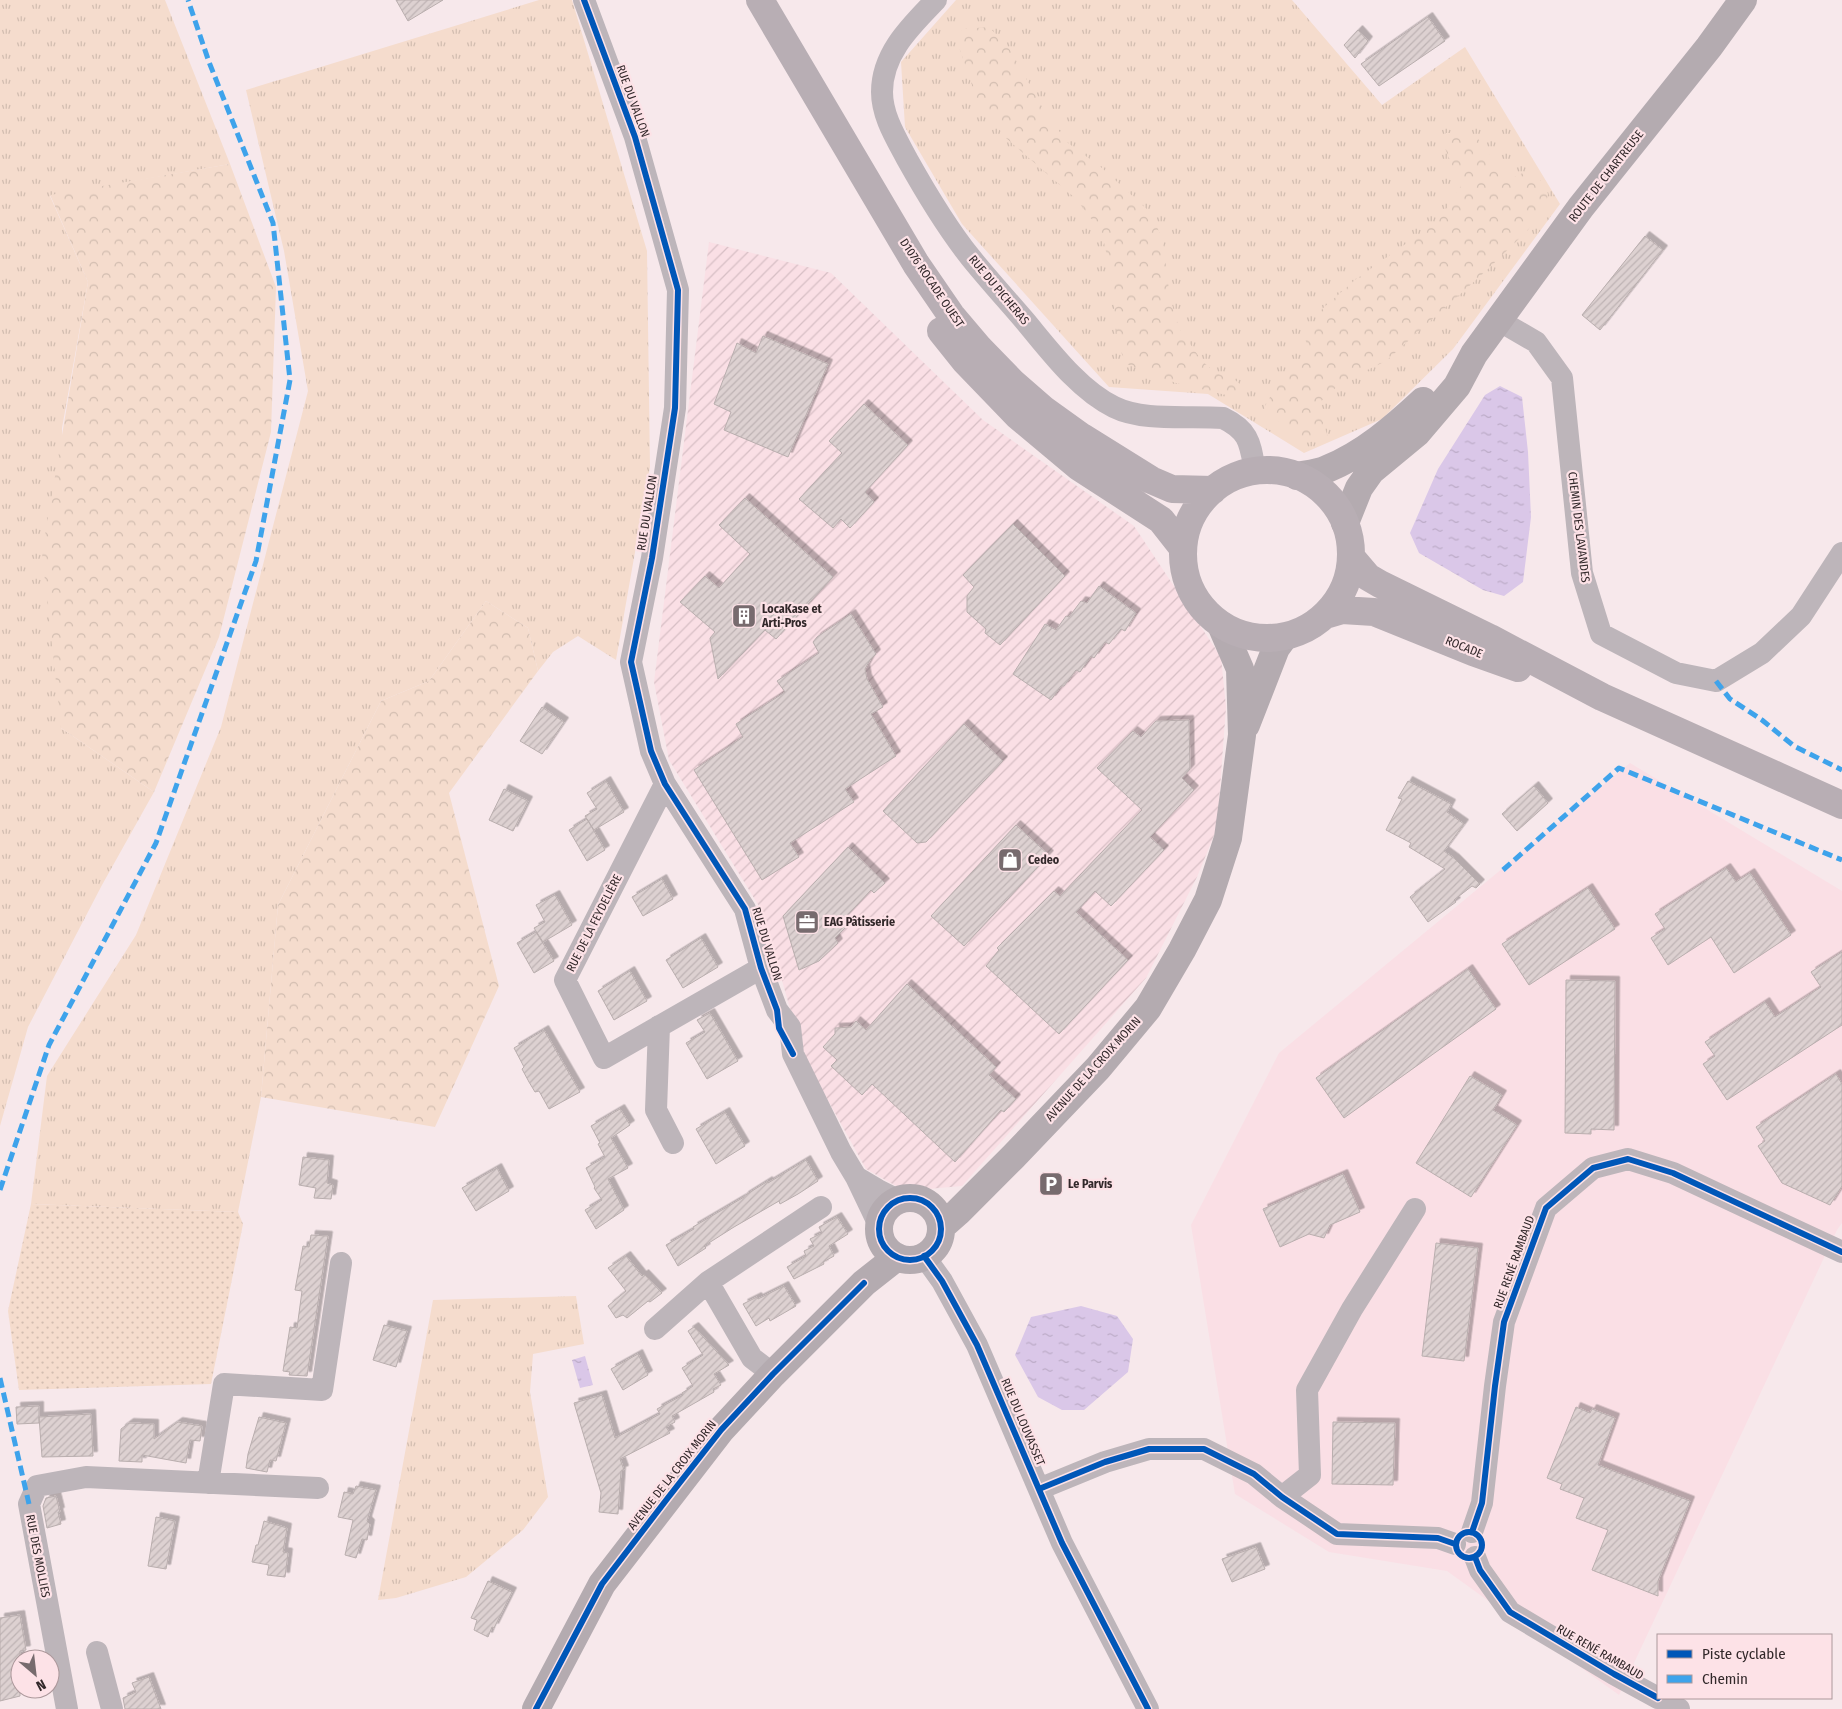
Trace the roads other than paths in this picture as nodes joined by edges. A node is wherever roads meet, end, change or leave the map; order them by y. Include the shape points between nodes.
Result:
1 (584, 0) edge
2 (936, 0) edge
3 (1743, 0) edge
4 (765, 9) edge
5 (1498, 320) junction
6 (1474, 354) junction
7 (1255, 471) junction
8 (1297, 476) junction
9 (1213, 490) junction
10 (1345, 523) junction
11 (1183, 548) junction
12 (1842, 553) edge
13 (1351, 557) junction
14 (1325, 615) junction
15 (1221, 625) junction
16 (1284, 637) junction
17 (1602, 697) junction
18 (1242, 735) junction
19 (665, 784) junction
20 (1842, 805) edge
21 (761, 968) junction
22 (660, 1026) junction
23 (673, 1143) dead end
24 (856, 1176) junction
25 (980, 1189) junction
26 (898, 1200) junction
27 (925, 1202) junction
28 (820, 1207) dead end
29 (1415, 1210) dead end
30 (940, 1226) junction
31 (879, 1230) junction
32 (1840, 1247) edge
33 (924, 1256) junction
34 (897, 1257) junction
35 (341, 1262) dead end
36 (708, 1282) junction
37 (864, 1283) junction
38 (655, 1329) dead end
39 (773, 1374) junction
40 (208, 1483) junction
41 (318, 1488) dead end
42 (1039, 1489) junction
43 (1282, 1497) junction
44 (1464, 1538) junction
45 (97, 1652) dead end
46 (1657, 1697) edge
47 (1660, 1699) edge
48 (67, 1709) edge
49 (112, 1709) edge
50 (536, 1709) edge
51 (1148, 1709) edge
52 (1679, 1709) edge

1 - 19 street, RUE DU VALLON via 635,137 678,290 675,408 652,558 631,662 650,751
2 - 7 street, RUE DU PICHERAS via 892,51 884,72 882,93 893,134 948,228 1086,390 1116,408 1137,414 1223,418 1246,434
3 - 5 main road, ROUTE DE CHARTREUSE via 1581,207
4 - 9 main road, D1076 ROCADE OUEST via 916,264 951,315 979,348 1043,408 1151,480 1172,489
4 - 11 main road via 827,138 902,276 940,330 1018,416 1079,467 1161,520
5 - 6 main road, ROUTE DE CHARTREUSE
5 - 12 street, CHEMIN DES LAVANDES via 1536,342 1562,378 1582,573 1601,634 1676,673 1716,681 1762,653 1801,616
6 - 8 main road, ROUTE DE CHARTREUSE via 1402,420 1360,452 1327,470
6 - 10 main road, ROUTE DE CHARTREUSE via 1457,386 1437,411 1371,471 1359,488
7 - 8 main road
7 - 9 main road via 1233,478
8 - 10 main road via 1317,487 1334,503
9 - 11 main road via 1194,513
10 - 13 main road
11 - 15 main road via 1186,578 1199,604
13 - 14 main road via 1348,578 1339,598
13 - 17 main road, ROCADE via 1368,577 1380,584
14 - 16 main road via 1306,629
14 - 17 main road, ROCADE via 1342,610 1374,612 1473,652
15 - 16 main road via 1251,637
15 - 18 main road, AVENUE DE LA CROIX MORIN via 1240,669
16 - 18 main road, AVENUE DE LA CROIX MORIN via 1276,648
17 - 20 main road, ROCADE
18 - 25 main road, AVENUE DE LA CROIX MORIN via 1228,838 1208,900 1182,950 1148,1008 1098,1068
19 - 21 street, RUE DU VALLON via 746,909
19 - 22 street, RUE DE LA FEYDELIÈRE via 565,980 604,1058
21 - 22 street, RUE DE LA FEYDELIÈRE
21 - 24 street, RUE DU VALLON via 777,1010 790,1027 793,1054
22 - 23 street via 656,1110
24 - 26 street, RUE DU VALLON
24 - 31 street, RUE DU VALLON
25 - 27 main road, AVENUE DE LA CROIX MORIN
25 - 30 main road, AVENUE DE LA CROIX MORIN
26 - 27 main road via 907,1198
26 - 31 main road via 882,1215
27 - 30 main road via 933,1208
28 - 36 street
29 - 43 street via 1352,1309 1307,1390 1310,1475
30 - 33 main road via 936,1244
31 - 34 main road via 883,1244
31 - 37 main road, AVENUE DE LA CROIX MORIN
32 - 44 street, RUE RENÉ RAMBAUD via 1673,1173 1628,1159 1593,1168 1546,1208 1504,1322 1482,1503
33 - 34 main road via 915,1259
33 - 42 street, RUE DU LOUVASSET via 942,1281 977,1345
34 - 37 main road, AVENUE DE LA CROIX MORIN
35 - 40 street via 322,1390 224,1384
36 - 38 street
36 - 39 street via 752,1358
37 - 39 main road, AVENUE DE LA CROIX MORIN
39 - 50 main road, AVENUE DE LA CROIX MORIN via 721,1430 602,1584
40 - 41 street, RUE DES MOLLIES
40 - 48 street, RUE DES MOLLIES via 86,1477 37,1486 28,1504
42 - 43 street via 1105,1462 1149,1449 1204,1449 1254,1474
42 - 51 street, RUE DU LOUVASSET via 1062,1544
43 - 44 street via 1337,1534
44 - 46 street, RUE RENÉ RAMBAUD via 1457,1551 1460,1556 1475,1557 1480,1570 1510,1612
45 - 49 street
47 - 52 street, RUE RENÉ RAMBAUD

